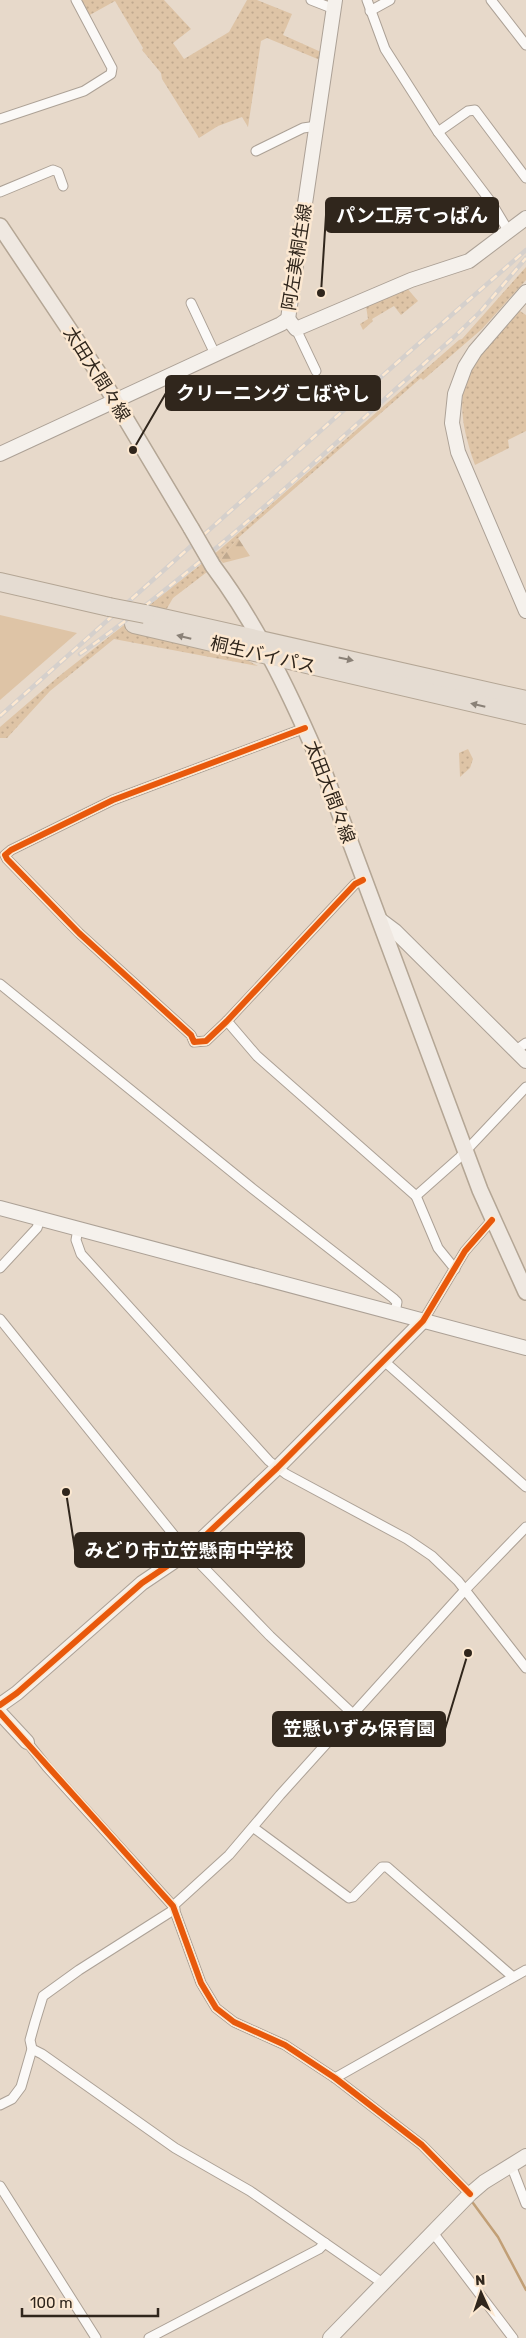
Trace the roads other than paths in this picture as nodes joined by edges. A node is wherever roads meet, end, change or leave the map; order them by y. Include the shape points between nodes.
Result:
1 (76, 0) edge
2 (311, 0) edge
3 (367, 0) edge
4 (390, 0) edge
5 (492, 0) edge
6 (335, 4) edge
7 (370, 11) junction
8 (526, 45) edge
9 (0, 119) edge
10 (317, 126) junction
11 (438, 132) junction
12 (256, 151) dead end
13 (526, 178) edge
14 (63, 186) dead end
15 (0, 192) edge
16 (526, 218) edge
17 (0, 226) edge
18 (509, 232) junction
19 (526, 292) edge
20 (191, 303) dead end
21 (292, 324) junction
22 (215, 354) junction
23 (316, 371) dead end
24 (115, 401) junction
25 (0, 453) edge
26 (0, 582) edge
27 (0, 594) edge
28 (104, 611) junction
29 (526, 611) edge
30 (139, 619) junction
31 (260, 640) junction
32 (268, 656) junction
33 (526, 700) edge
34 (526, 715) edge
35 (305, 728) junction
36 (363, 880) junction
37 (379, 919) junction
38 (0, 984) edge
39 (228, 1021) junction
40 (521, 1047) edge
41 (526, 1061) edge
42 (526, 1086) edge
43 (465, 1150) junction
44 (416, 1196) junction
45 (0, 1208) edge
46 (40, 1219) junction
47 (492, 1220) junction
48 (78, 1229) junction
49 (0, 1268) edge
50 (455, 1269) junction
51 (526, 1292) edge
52 (395, 1313) junction
53 (0, 1319) edge
54 (423, 1321) junction
55 (526, 1348) edge
56 (384, 1360) junction
57 (277, 1468) junction
58 (526, 1487) edge
59 (526, 1527) edge
60 (188, 1552) junction
61 (465, 1590) junction
62 (526, 1668) edge
63 (0, 1704) edge
64 (0, 1712) edge
65 (354, 1715) junction
66 (27, 1742) joint
67 (254, 1828) junction
68 (174, 1907) junction
69 (526, 1970) edge
70 (513, 1977) junction
71 (32, 2049) junction
72 (335, 2078) junction
73 (0, 2105) edge
74 (526, 2156) edge
75 (511, 2164) junction
76 (0, 2186) edge
77 (470, 2194) junction
78 (526, 2204) edge
79 (434, 2234) junction
80 (326, 2243) junction
81 (384, 2284) junction
82 (96, 2338) edge
83 (149, 2338) edge
84 (330, 2338) edge
85 (514, 2338) edge

1 - 9 street via 112,68 111,74 74,95
2 - 6 street
3 - 7 street
4 - 7 street
5 - 8 street
6 - 10 street, 阿左美桐生線
7 - 11 street via 385,49
10 - 12 street via 303,128
10 - 21 street, 阿左美桐生線
11 - 13 street via 468,111 475,110
11 - 18 street via 486,195
14 - 15 street via 58,172 53,170
16 - 18 street
17 - 24 main road, 太田大間々線
18 - 21 street via 469,262 410,280
19 - 29 street via 474,351 455,394 452,423 458,452
20 - 22 street
21 - 22 street, 阿左美桐生線 via 281,324
21 - 23 street
22 - 24 street, 阿左美桐生線
24 - 25 street, 阿左美桐生線
24 - 31 main road, 太田大間々線, bridge
26 - 28 highway, 桐生バイパス
27 - 28 highway, 桐生バイパス
28 - 30 highway, 桐生バイパス, bridge
30 - 31 highway, 桐生バイパス
32 -> 30 highway, 桐生バイパス
31 - 32 main road, 太田大間々線
31 -> 33 highway, 桐生バイパス
34 -> 32 highway, 桐生バイパス
32 - 35 main road, 太田大間々線
35 - 36 main road, 太田大間々線
35 - 39 street via 113,800 5,855 79,933 191,1035 194,1042 206,1042
36 - 37 main road, 太田大間々線
36 - 39 street via 355,884
37 - 40 street via 395,930
37 - 43 main road, 太田大間々線
38 - 52 street via 393,1298 397,1302
39 - 44 street via 257,1056
40 - 41 street
42 - 43 street
43 - 44 street
43 - 47 main road, 太田大間々線
44 - 50 street via 438,1248
45 - 46 street
46 - 48 street
46 - 49 street via 37,1228
47 - 50 street via 473,1240
47 - 51 main road, 太田大間々線
48 - 52 street
48 - 57 street via 76,1240 82,1254
50 - 54 street
52 - 54 street
53 - 60 street
54 - 55 street
54 - 56 street
56 - 57 street
56 - 58 street
57 - 60 street
57 - 61 street via 406,1539 442,1565
59 - 61 street
60 - 63 street via 142,1583
60 - 65 street
61 - 62 street
61 - 65 street
64 - 66 street
65 - 67 street
66 - 68 street
67 - 68 street
67 - 70 street via 349,1898 382,1867 387,1867
68 - 71 street via 43,1996 30,2040
68 - 72 street via 201,1983 216,2008 234,2022 285,2045
69 - 70 street
70 - 72 street
71 - 73 street via 22,2087 12,2099
71 - 80 street via 175,2148 250,2191
72 - 77 street via 422,2145
74 - 75 street
75 - 77 street
75 - 78 street
76 - 82 street
77 - 79 street
79 - 81 street
79 - 85 street
80 - 81 street
80 - 83 street
81 - 84 street

